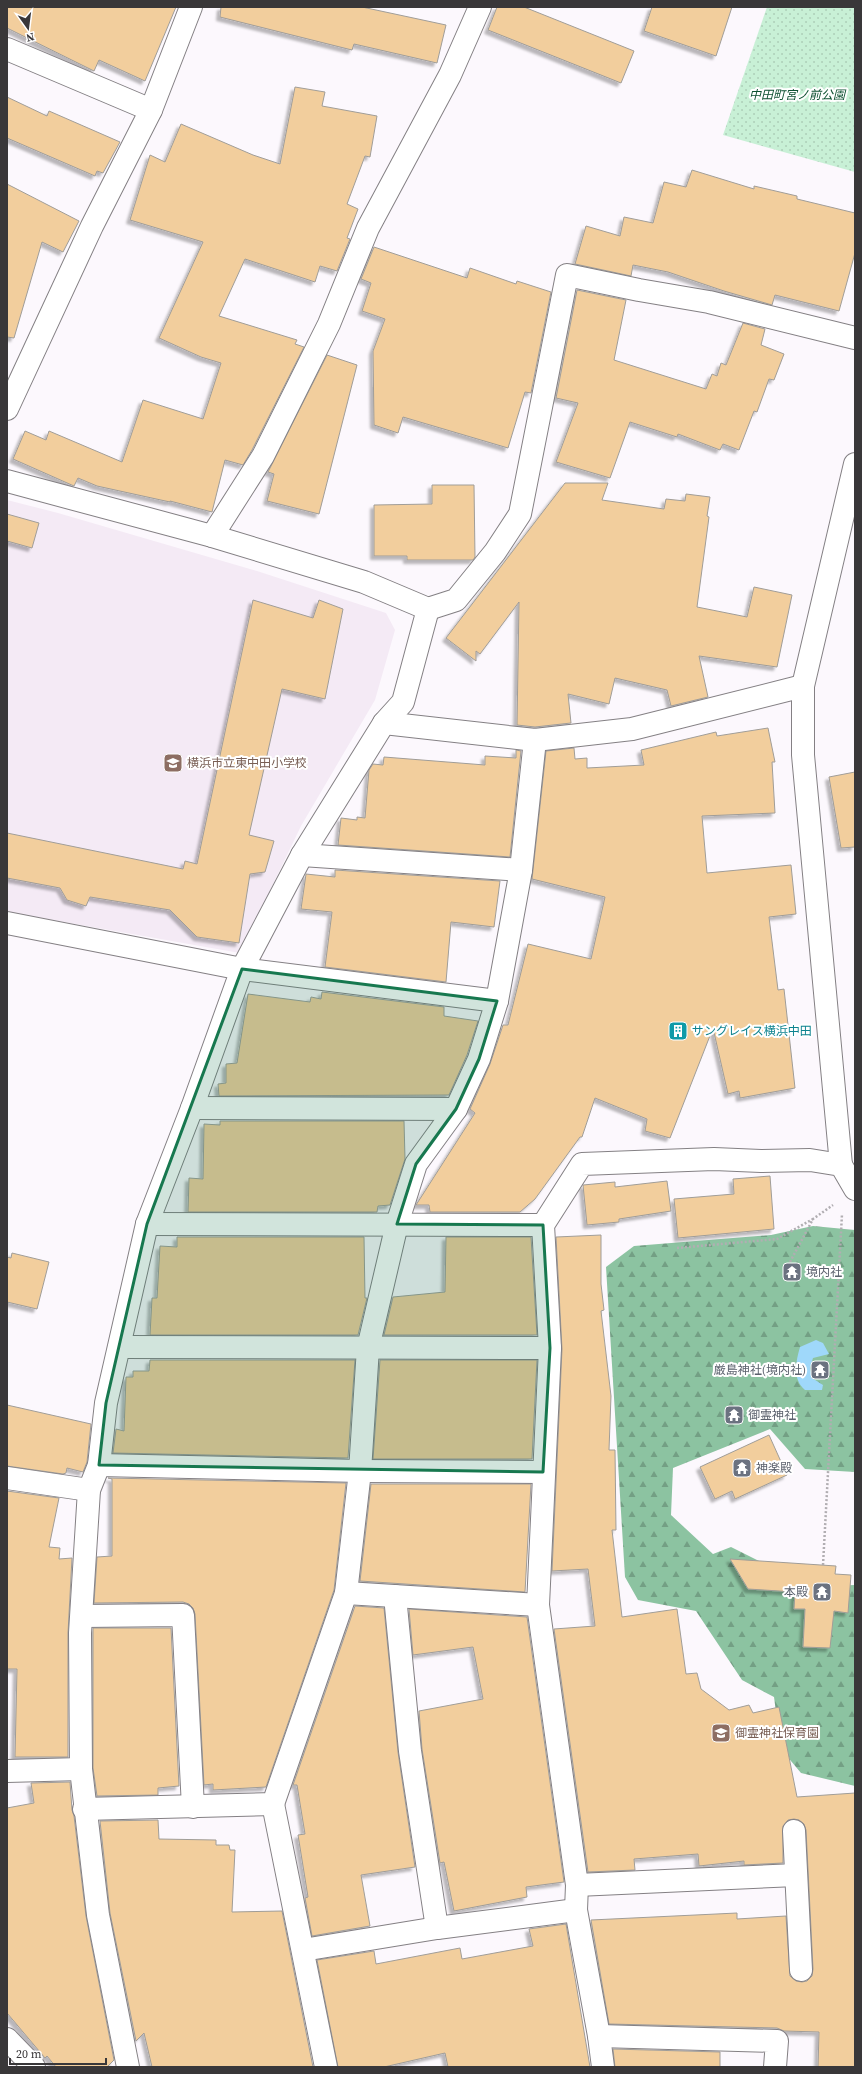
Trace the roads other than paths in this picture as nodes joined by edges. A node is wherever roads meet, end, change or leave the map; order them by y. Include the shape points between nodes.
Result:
1 (191, 7) edge
2 (480, 7) edge
3 (7, 49) edge
4 (151, 110) junction
5 (855, 338) edge
6 (7, 409) edge
7 (855, 464) edge
8 (7, 481) edge
9 (212, 536) junction
10 (428, 609) junction
11 (803, 686) junction
12 (384, 724) junction
13 (535, 740) junction
14 (302, 855) junction
15 (521, 870) junction
16 (7, 923) edge
17 (242, 969) junction
18 (497, 1000) junction
19 (192, 1108) junction
20 (456, 1109) junction
21 (841, 1165) junction
22 (855, 1189) edge
23 (147, 1224) junction
24 (397, 1224) junction
25 (543, 1225) junction
26 (120, 1347) junction
27 (368, 1348) junction
28 (550, 1348) junction
29 (99, 1465) junction
30 (360, 1471) junction
31 (543, 1472) junction
32 (7, 1478) edge
33 (89, 1490) junction
34 (346, 1593) junction
35 (395, 1596) junction
36 (538, 1605) junction
37 (82, 1616) junction
38 (81, 1769) junction
39 (7, 1771) edge
40 (272, 1804) junction
41 (193, 1807) junction
42 (84, 1809) junction
43 (794, 1831) dead end
44 (796, 1874) junction
45 (577, 1884) junction
46 (576, 1910) junction
47 (438, 1928) junction
48 (303, 1950) junction
49 (801, 1970) dead end
50 (600, 2036) junction
51 (7, 2039) edge
52 (34, 2067) edge
53 (128, 2067) edge
54 (326, 2067) edge
55 (603, 2067) edge
56 (775, 2067) edge

1 - 4 street
2 - 9 street via 450,75 368,228 329,324 263,456
3 - 4 street
4 - 6 street via 92,226
5 - 10 street via 709,302 567,275 520,514 495,552 456,600
7 - 11 street
8 - 9 street
9 - 10 street via 364,582
10 - 12 street via 403,702
11 - 13 street via 632,729
11 - 21 street via 802,755
12 - 13 street
12 - 14 street
13 - 15 street
14 - 15 street
14 - 17 street
15 - 18 street
16 - 17 street
17 - 18 street
17 - 19 street
18 - 20 street via 479,1059
19 - 20 street
19 - 23 street
20 - 24 street via 416,1164
21 - 22 street
21 - 25 street via 810,1160 714,1159 582,1164
23 - 24 street
23 - 26 street
24 - 25 street
24 - 27 street
25 - 28 street
26 - 27 street
26 - 29 street via 106,1403
27 - 28 street
27 - 30 street
28 - 31 street
29 - 30 street
29 - 33 street
30 - 31 street
30 - 34 street
31 - 36 street
32 - 33 street
33 - 37 street
34 - 35 street
34 - 40 street
35 - 36 street
35 - 47 street via 410,1751
36 - 45 street
37 - 38 street
37 - 41 street via 183,1615
38 - 39 street
38 - 42 street
40 - 41 street
40 - 48 street
41 - 42 street
42 - 53 street via 98,1915
43 - 44 street
44 - 45 street
44 - 49 street
45 - 46 street
46 - 47 street
46 - 50 street
47 - 48 street
48 - 54 street
50 - 55 street
50 - 56 street via 777,2041
51 - 52 street

